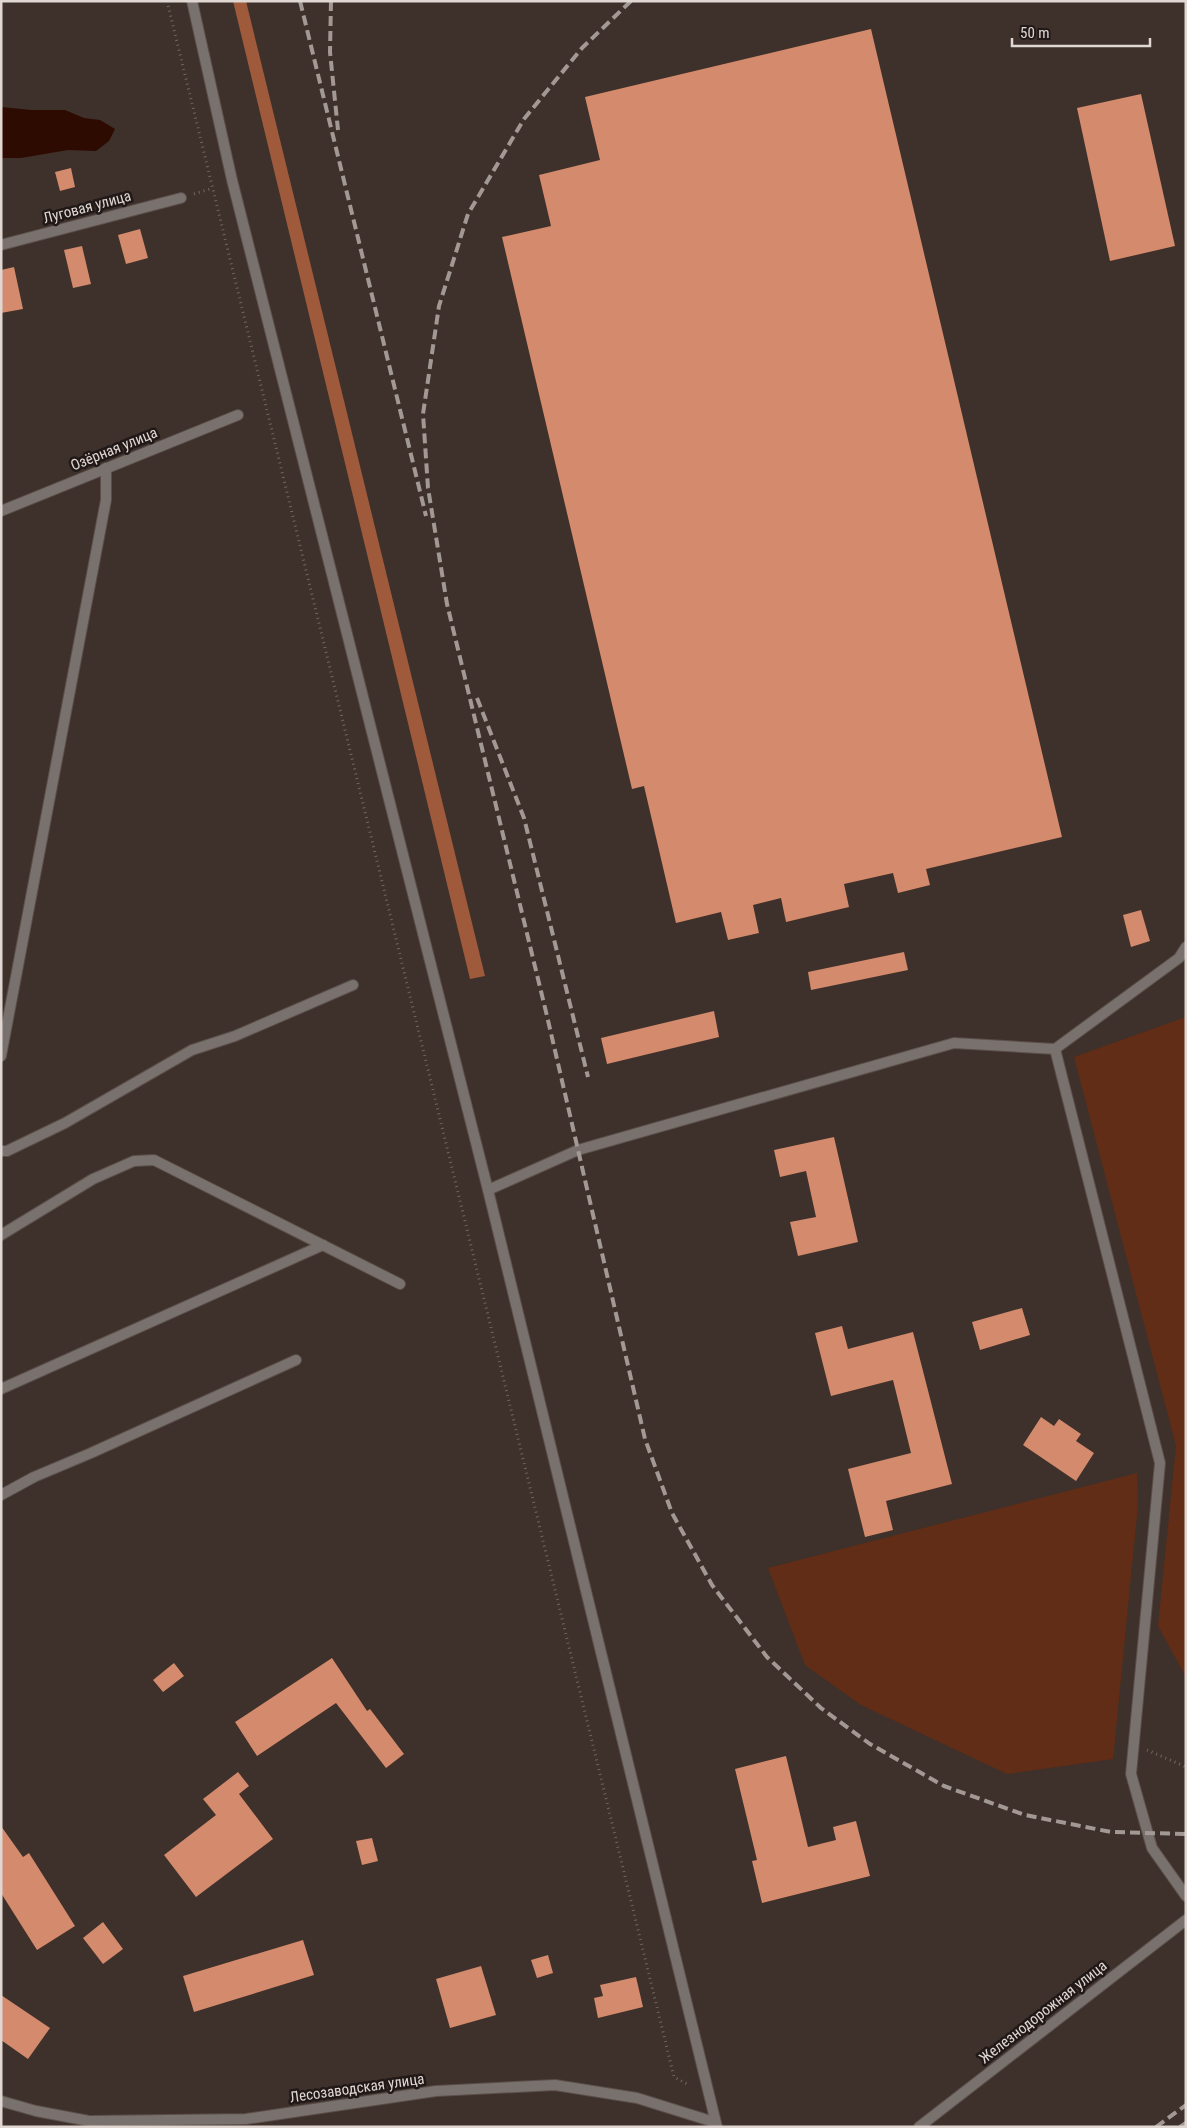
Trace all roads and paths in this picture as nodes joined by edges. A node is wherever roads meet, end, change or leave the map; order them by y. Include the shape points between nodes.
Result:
1 (167, 1) edge
2 (192, 1) edge
3 (213, 188) junction
4 (181, 198) joint
5 (1, 245) edge
6 (238, 415) dead end
7 (106, 468) junction
8 (1, 511) edge
9 (1186, 947) edge
10 (353, 985) dead end
11 (1056, 1048) junction
12 (1, 1056) edge
13 (1, 1151) edge
14 (488, 1190) junction
15 (1, 1235) edge
16 (323, 1245) junction
17 (400, 1284) dead end
18 (296, 1360) dead end
19 (1, 1389) edge
20 (1, 1495) edge
21 (1134, 1746) junction
22 (1186, 1766) edge
23 (1186, 1896) edge
24 (1186, 1920) edge
25 (687, 2084) dead end
26 (1, 2101) edge
27 (89, 2124) edge
28 (716, 2124) edge
29 (919, 2127) edge

1 - 3 path
2 - 14 street via 232,180
3 - 4 path
3 - 25 path via 674,2077
4 - 5 street, Луговая улица
6 - 7 street, Озёрная улица
7 - 8 street, Озёрная улица
7 - 12 street via 106,500
9 - 11 street via 1179,958
10 - 13 street via 235,1036 192,1050 66,1123
11 - 14 street via 954,1043 578,1150
11 - 21 street via 1160,1463
14 - 28 street
15 - 16 street via 93,1179 134,1161 154,1160
16 - 17 street
16 - 19 street
18 - 20 street via 34,1477
21 - 22 path
21 - 23 street via 1131,1774 1152,1848
24 - 29 street, Железнодорожная улица
26 - 27 street, Лесозаводская улица
27 - 28 street, Лесозаводская улица via 246,2119 436,2091 555,2084 637,2098

